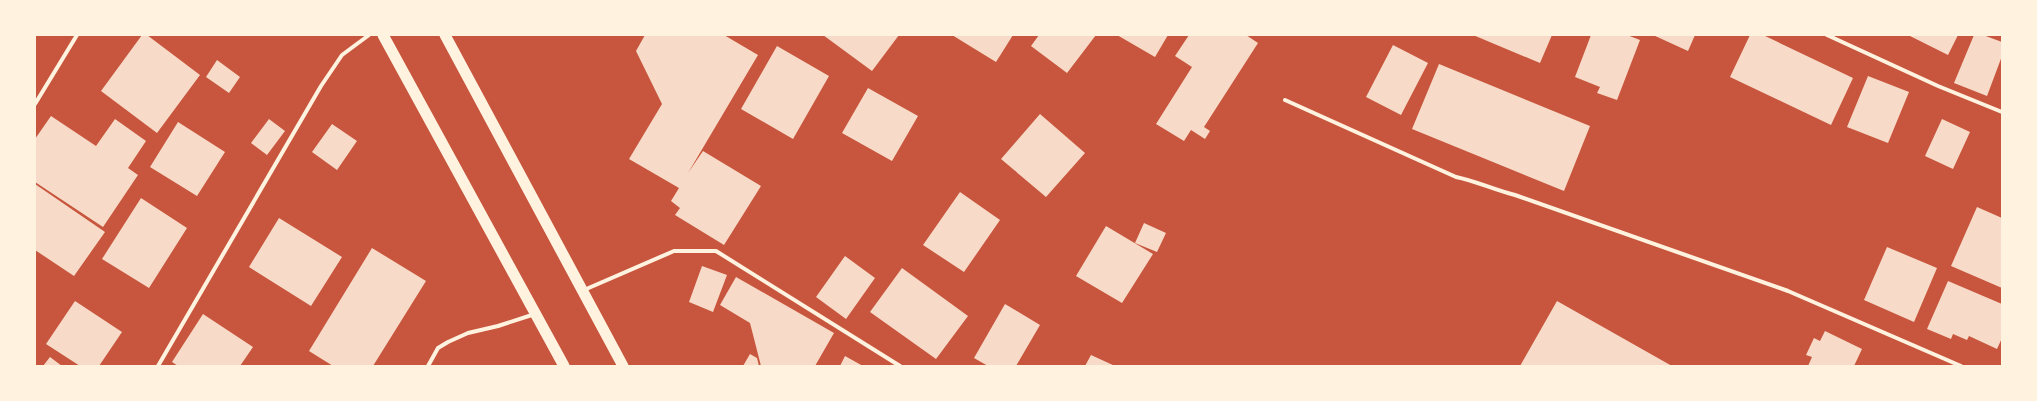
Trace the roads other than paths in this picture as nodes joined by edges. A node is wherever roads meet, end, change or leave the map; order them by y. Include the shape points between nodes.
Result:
1 (77, 35) edge
2 (369, 35) edge
3 (383, 35) edge
4 (445, 35) edge
5 (1827, 35) edge
6 (1285, 100) dead end
7 (35, 104) edge
8 (2002, 112) edge
9 (582, 291) junction
10 (535, 314) junction
11 (158, 366) edge
12 (428, 366) edge
13 (564, 366) edge
14 (623, 366) edge
15 (900, 366) edge
16 (1961, 366) edge

1 - 7 street
2 - 11 street via 342,55 321,86
3 - 10 highway
4 - 9 highway
5 - 8 street
6 - 16 street via 1456,178 1474,180 1490,188 1788,291
9 - 14 highway
9 - 15 street via 674,251 716,251
10 - 12 street via 468,333 448,342 438,348
10 - 13 highway

